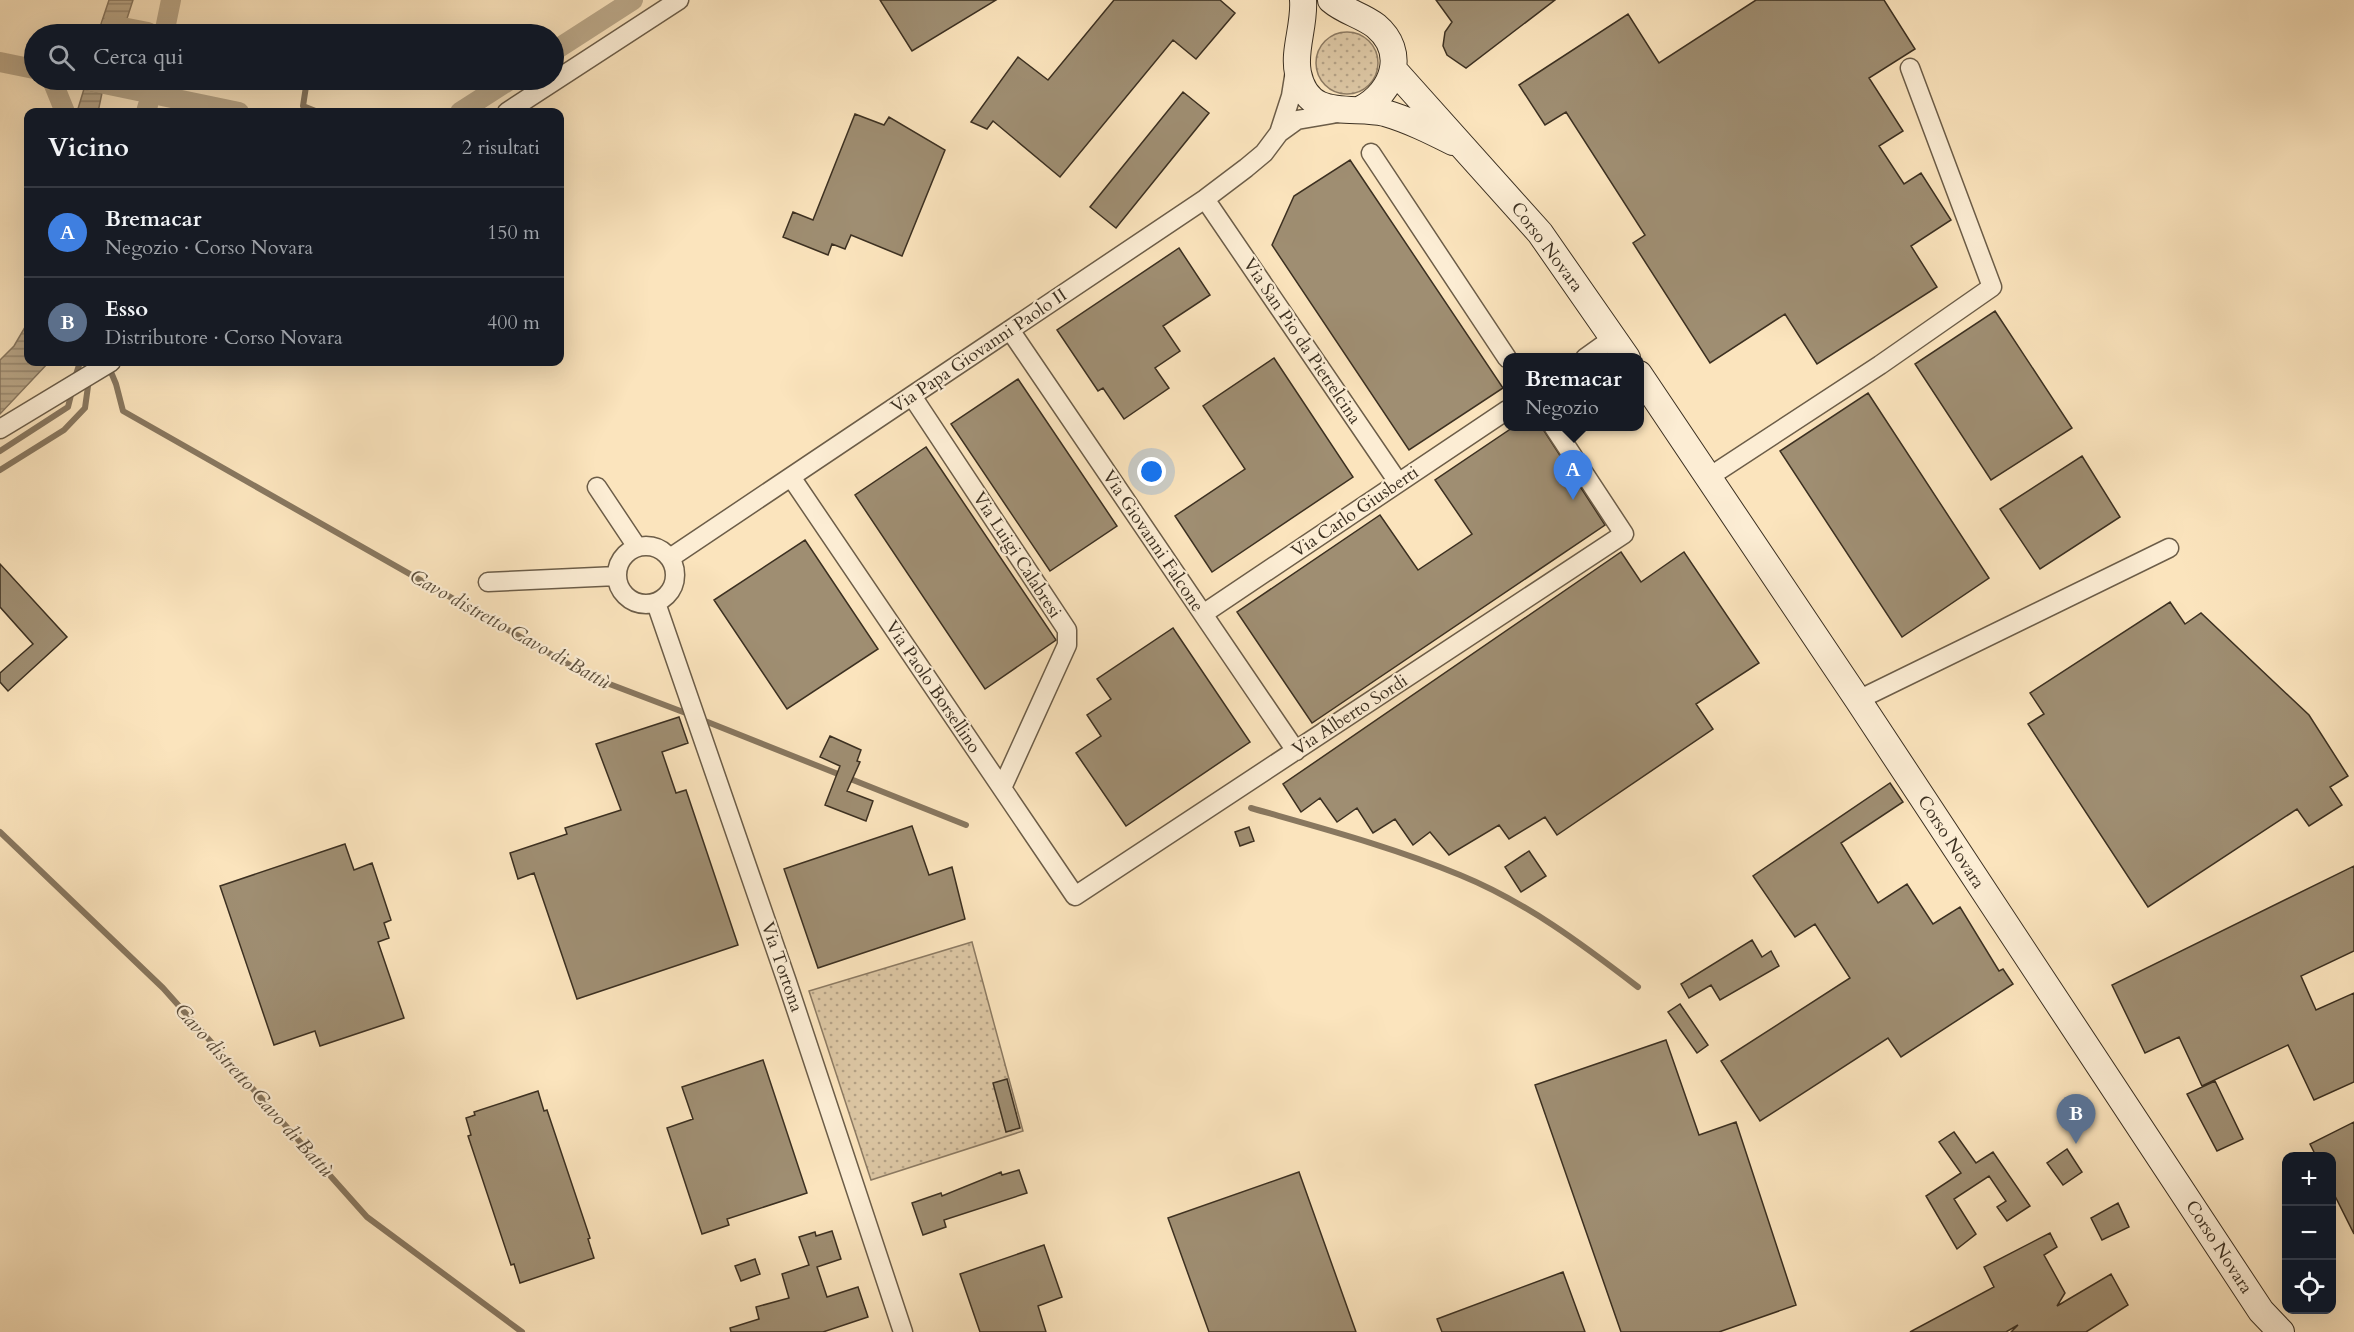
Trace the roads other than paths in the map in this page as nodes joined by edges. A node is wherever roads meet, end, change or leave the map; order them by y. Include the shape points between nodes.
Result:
1 (679, 0) edge
2 (1303, 0) edge
3 (1332, 0) edge
4 (1361, 17) junction
5 (1299, 51) junction
6 (1910, 68) dead end
7 (1394, 70) junction
8 (564, 75) edge
9 (541, 90) edge
10 (513, 108) edge
11 (1353, 110) junction
12 (1279, 133) junction
13 (1458, 145) junction
14 (1371, 153) dead end
15 (1205, 199) junction
16 (1010, 330) junction
17 (1620, 348) edge
18 (1504, 353) edge
19 (1601, 353) edge
20 (103, 366) edge
21 (1644, 381) edge
22 (912, 396) junction
23 (1503, 413) edge
24 (0, 429) edge
25 (1556, 431) edge
26 (791, 477) junction
27 (1709, 477) junction
28 (1398, 482) junction
29 (597, 486) dead end
30 (637, 547) junction
31 (2169, 548) dead end
32 (670, 558) junction
33 (617, 576) junction
34 (488, 582) dead end
35 (656, 603) junction
36 (1203, 614) junction
37 (1858, 700) junction
38 (1296, 751) junction
39 (1002, 788) junction
40 (1076, 896) joint
41 (2264, 1321) edge
42 (903, 1332) edge
43 (2281, 1332) edge

1 - 8 street
2 - 5 main road, Corso Novara
3 - 4 main road via 1344,11
4 - 5 main road via 1325,19 1311,30
4 - 7 main road via 1384,34 1392,47
5 - 11 main road, Corso Novara via 1298,74 1314,100 1328,109
5 - 12 street, Via Papa Giovanni Paolo II
6 - 27 street via 1992,287
7 - 11 main road via 1383,94
7 - 13 main road, Corso Novara
9 - 10 street
11 - 12 street, Via Papa Giovanni Paolo II via 1297,120
11 - 13 main road, Corso Novara via 1397,117
12 - 15 street, Via Papa Giovanni Paolo II via 1264,153
13 - 17 main road, Corso Novara via 1540,233
14 - 18 street
15 - 16 street, Via Papa Giovanni Paolo II
15 - 28 street, Via San Pio da Pietrelcina
16 - 22 street, Via Papa Giovanni Paolo II
16 - 36 street, Via Giovanni Falcone
17 - 19 street
20 - 24 street
21 - 27 main road, Corso Novara
22 - 26 street, Via Papa Giovanni Paolo II
22 - 39 street, Via Luigi Calabresi via 1067,630 1067,645
23 - 28 street, Via Carlo Giusberti
25 - 38 street, Via Alberto Sordi via 1624,534
26 - 32 street, Via Papa Giovanni Paolo II
26 - 39 street, Via Paolo Borsellino
27 - 37 main road, Corso Novara
28 - 36 street, Via Carlo Giusberti
29 - 30 street
30 - 32 street via 655,547
30 - 33 street via 622,558
31 - 37 street
32 - 35 street via 674,584
33 - 34 street
33 - 35 street via 618,585 629,599
35 - 42 street, Via Tortona
36 - 38 street, Via Giovanni Falcone
37 - 41 main road, Corso Novara
38 - 40 street, Via Alberto Sordi
39 - 40 street, Via Paolo Borsellino
41 - 43 main road, Corso Novara

